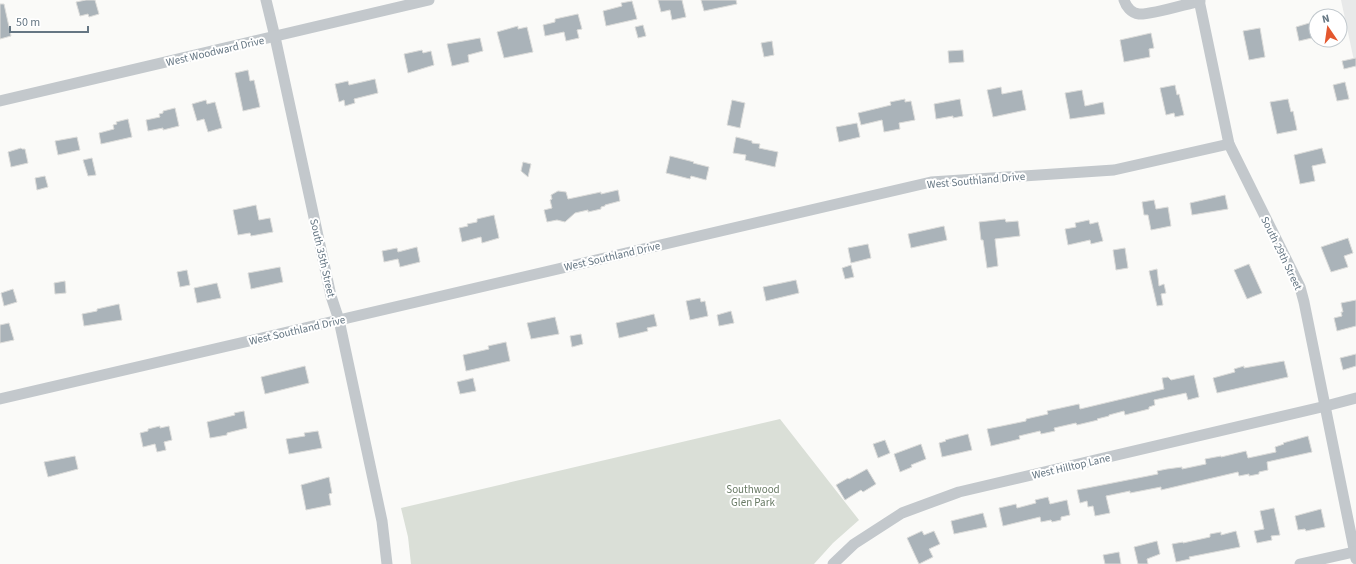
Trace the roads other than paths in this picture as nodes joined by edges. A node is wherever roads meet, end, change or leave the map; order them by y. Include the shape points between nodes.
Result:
1 (266, 0) edge
2 (429, 0) edge
3 (1124, 0) edge
4 (1200, 0) edge
5 (275, 37) junction
6 (0, 101) edge
7 (1229, 144) junction
8 (339, 320) junction
9 (1356, 398) edge
10 (0, 399) edge
11 (1326, 406) junction
12 (1355, 555) edge
13 (387, 564) edge
14 (833, 564) edge
15 (1300, 564) edge

1 - 5 street, South 35th Street
2 - 5 street, West Woodward Drive
3 - 4 street via 1130,10 1138,14
4 - 7 street, South 29th Street
5 - 6 street, West Woodward Drive
5 - 8 street, South 35th Street via 331,296
7 - 8 street, West Southland Drive via 1114,170 931,182
7 - 11 street, South 29th Street via 1300,287
8 - 10 street, West Southland Drive
8 - 13 street, South 35th Street via 382,521
9 - 11 street, West Hilltop Lane
11 - 12 street, South 29th Street
11 - 14 street, West Hilltop Lane via 959,492 902,513 854,544
12 - 15 street

